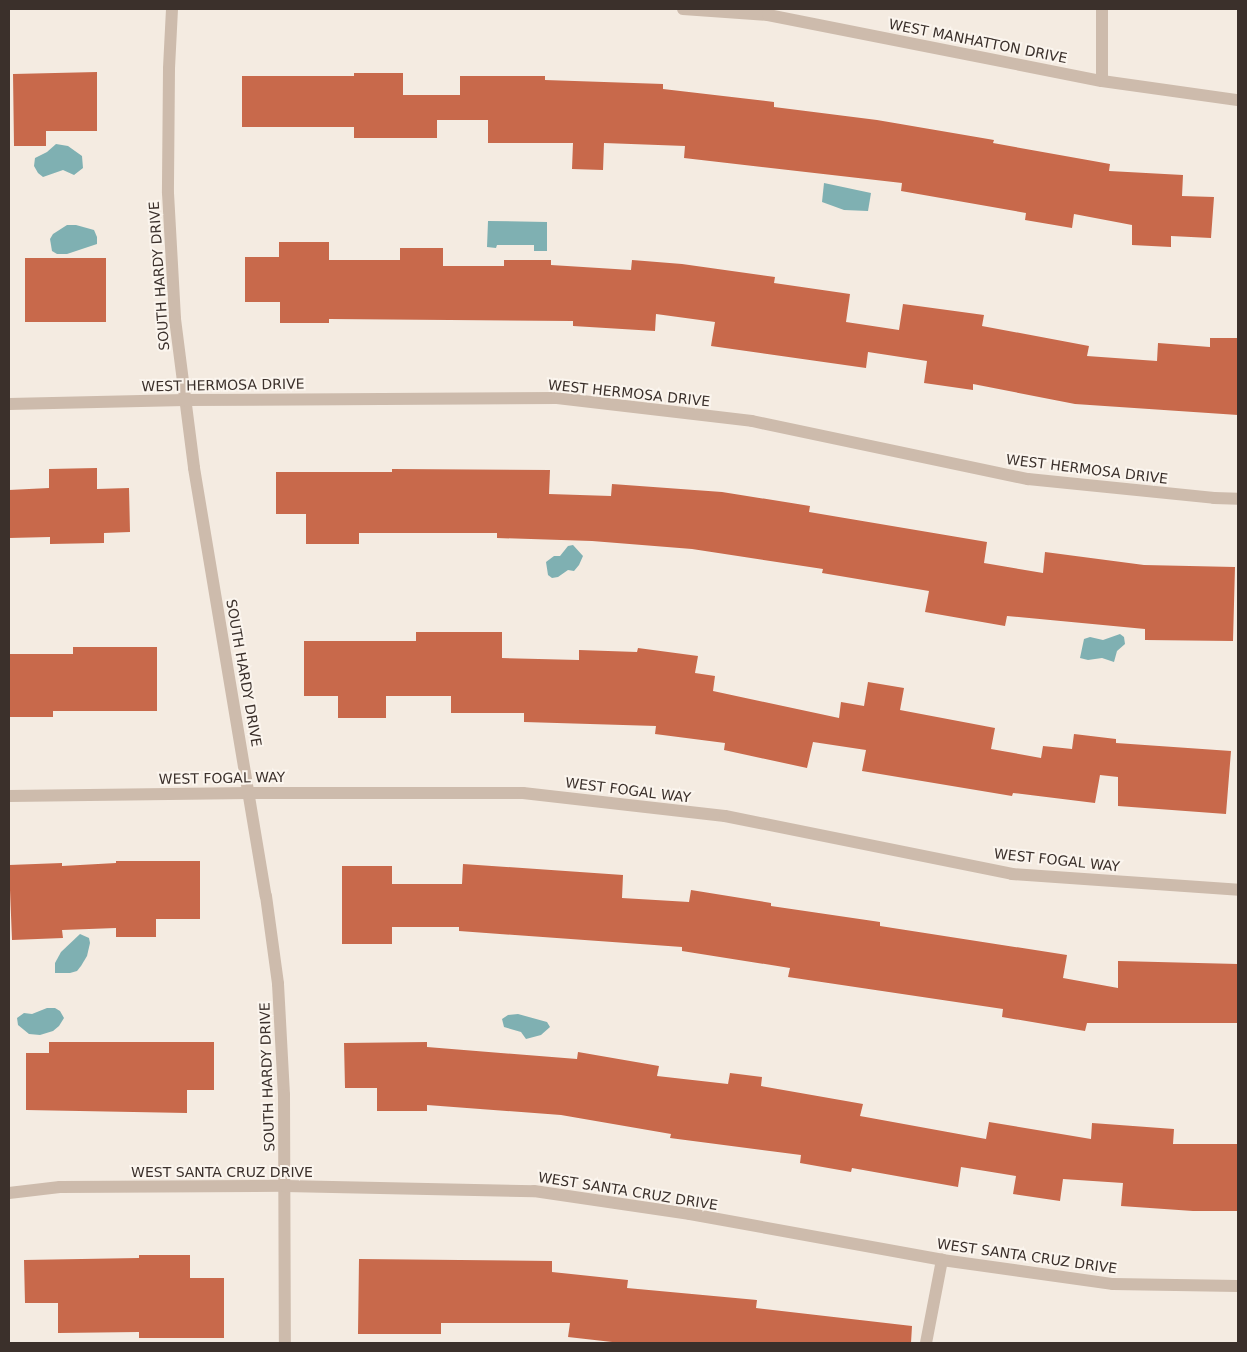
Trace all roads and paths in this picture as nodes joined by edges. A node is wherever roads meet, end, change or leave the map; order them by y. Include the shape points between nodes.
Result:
1 (172, 9) edge
2 (683, 9) edge
3 (1102, 9) edge
4 (1102, 81) junction
5 (1238, 100) edge
6 (185, 400) junction
7 (9, 404) edge
8 (1238, 499) edge
9 (249, 792) junction
10 (9, 796) edge
11 (1238, 890) edge
12 (285, 1186) junction
13 (9, 1194) edge
14 (942, 1260) junction
15 (1238, 1286) edge
16 (285, 1343) edge
17 (926, 1343) edge

1 - 6 street, SOUTH HARDY DRIVE via 168,193 175,319
2 - 4 street, WEST MANHATTON DRIVE via 768,15
3 - 4 street
4 - 5 street, WEST MANHATTON DRIVE
6 - 7 street, WEST HERMOSA DRIVE
6 - 8 street, WEST HERMOSA DRIVE via 558,398 752,421 1028,480
6 - 9 street, SOUTH HARDY DRIVE
9 - 10 street, WEST FOGAL WAY
9 - 11 street, WEST FOGAL WAY via 523,792 724,816 1012,874
9 - 12 street, SOUTH HARDY DRIVE via 278,984 283,1046
12 - 13 street, WEST SANTA CRUZ DRIVE via 60,1187
12 - 14 street, WEST SANTA CRUZ DRIVE via 534,1191 690,1214
12 - 16 street, SOUTH HARDY DRIVE
14 - 15 street, WEST SANTA CRUZ DRIVE via 1114,1284
14 - 17 street

